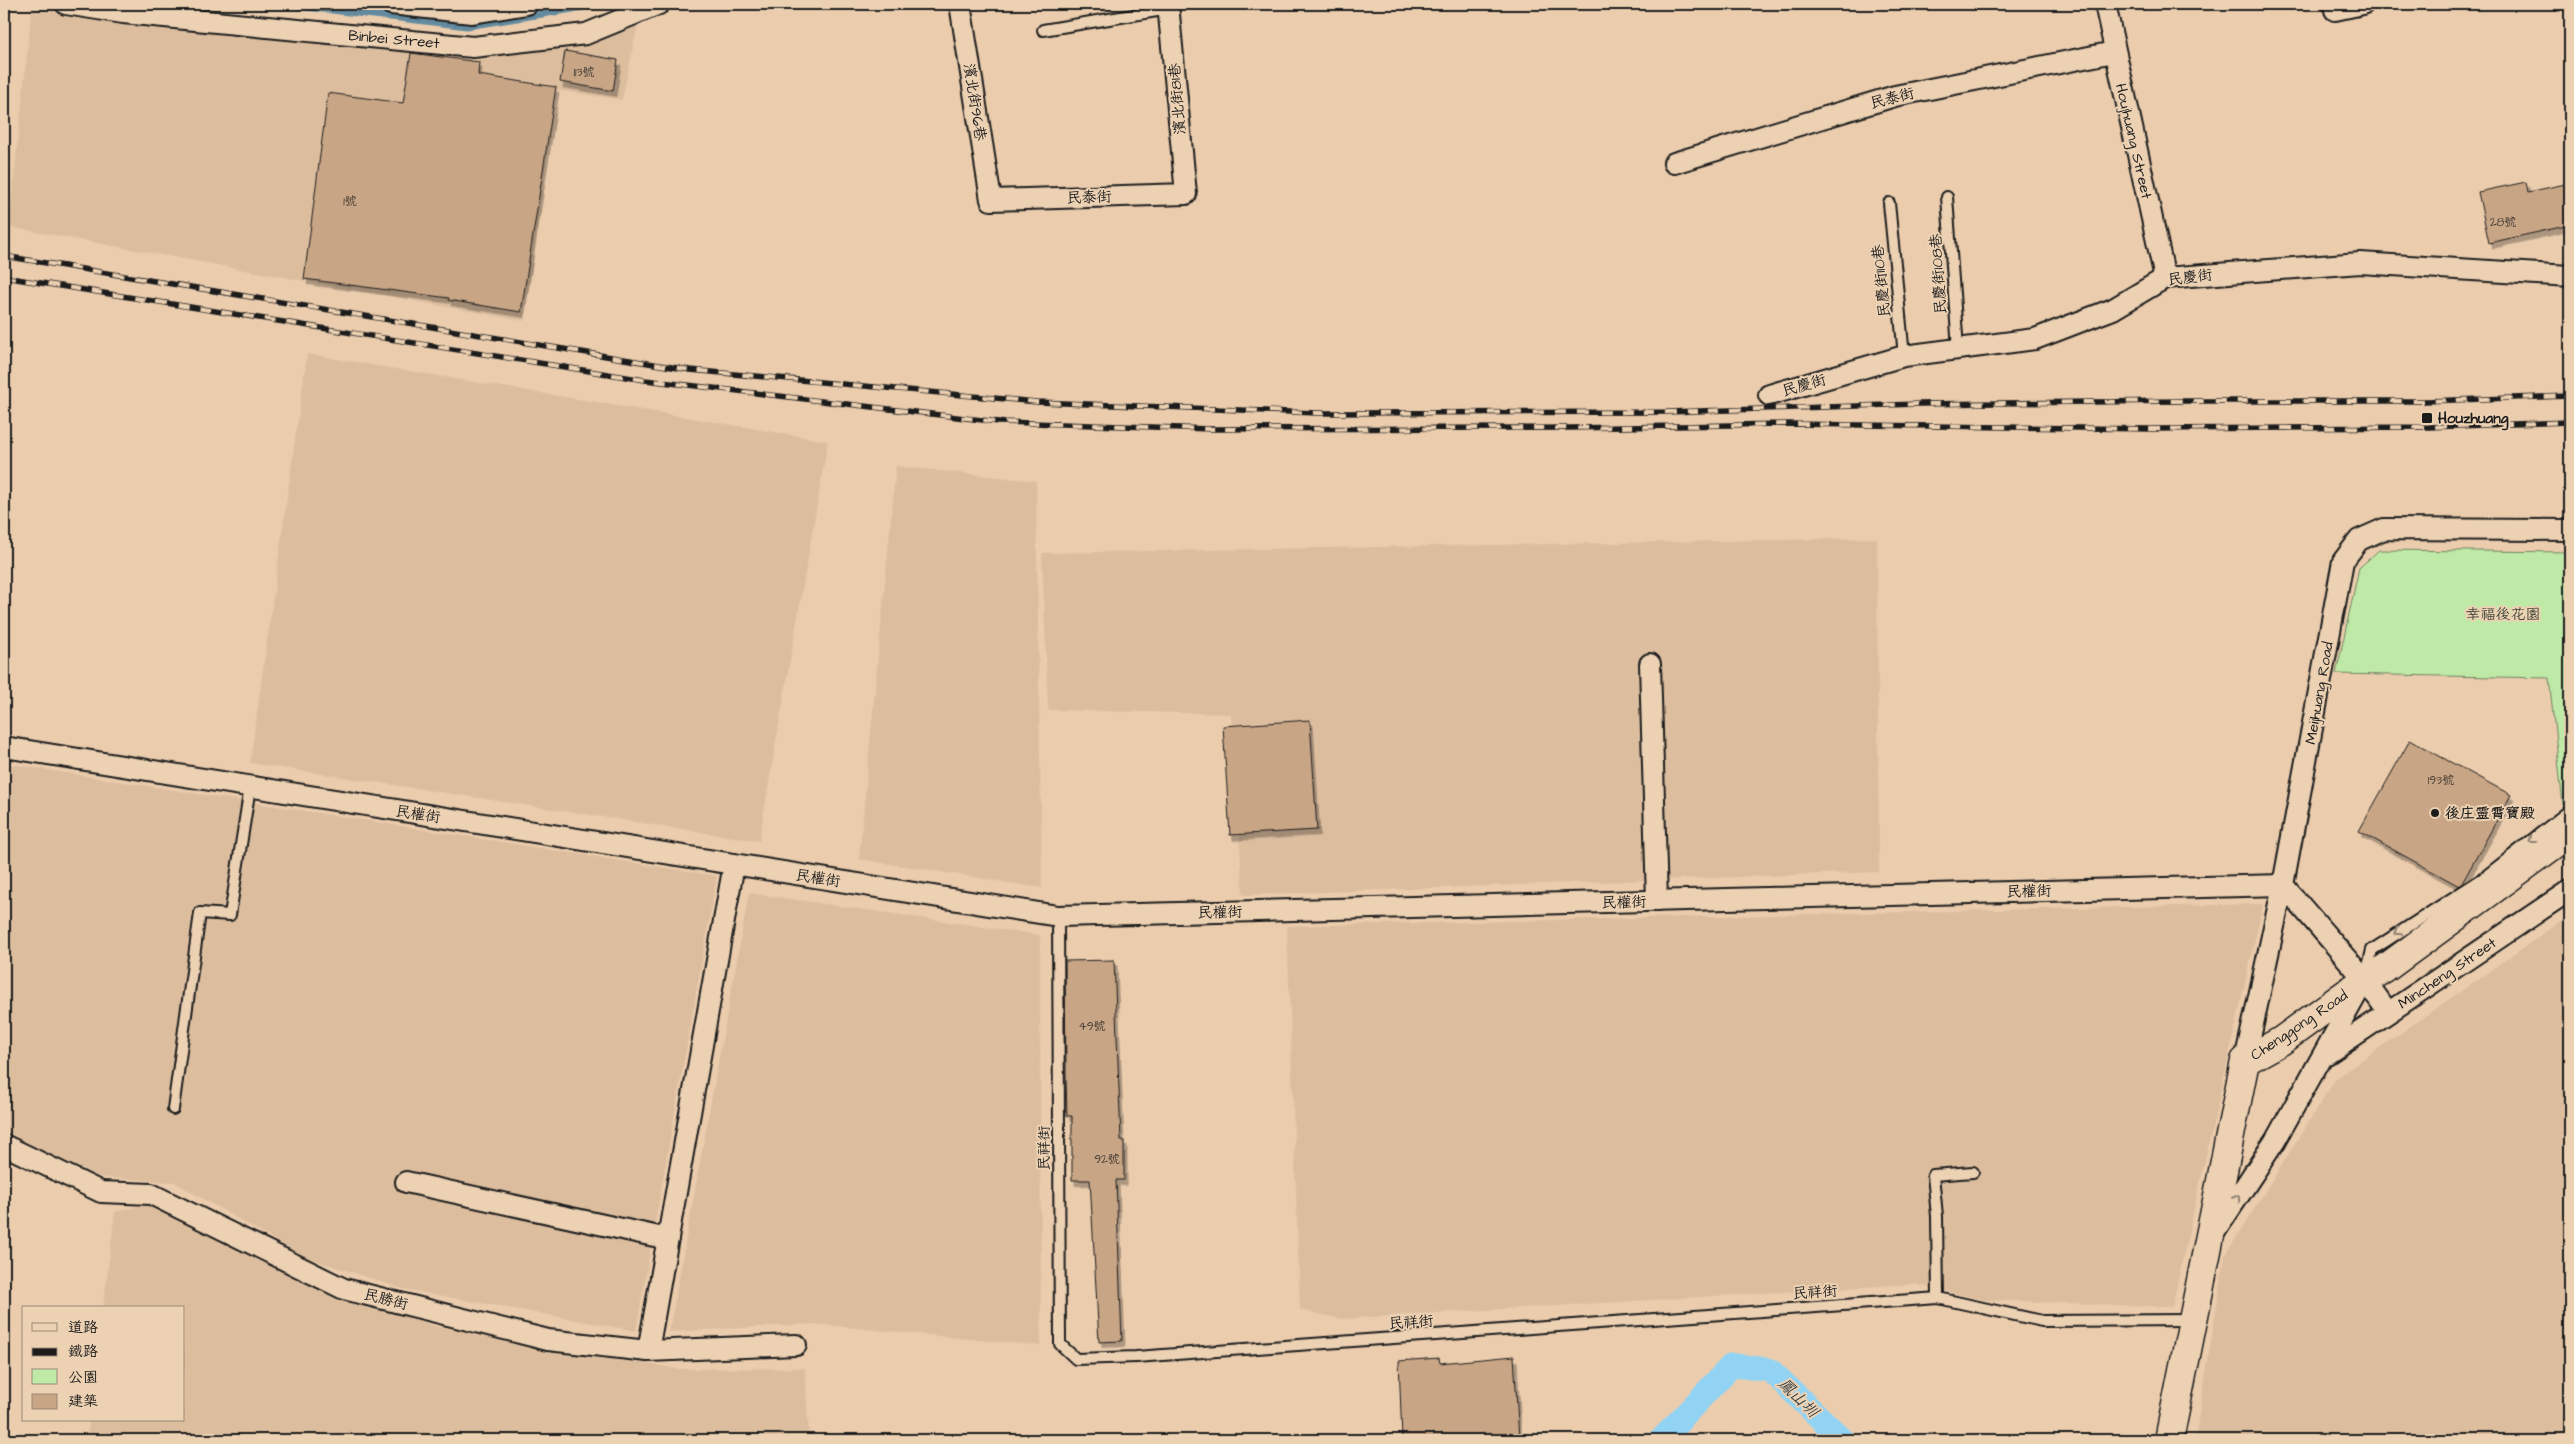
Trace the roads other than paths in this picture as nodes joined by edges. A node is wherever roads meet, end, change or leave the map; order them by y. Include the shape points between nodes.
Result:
1 (66, 4) edge
2 (391, 4) edge
3 (527, 4) edge
4 (659, 4) edge
5 (960, 4) edge
6 (2105, 4) edge
7 (2364, 4) edge
8 (1168, 6) edge
9 (123, 7) edge
10 (2335, 7) edge
11 (1043, 30) dead end
12 (2114, 52) junction
13 (1674, 163) dead end
14 (1186, 194) joint
15 (1947, 197) dead end
16 (991, 200) joint
17 (1889, 203) dead end
18 (2570, 276) edge
19 (2165, 278) junction
20 (1958, 349) junction
21 (1904, 356) junction
22 (1768, 395) dead end
23 (2570, 530) edge
24 (1650, 664) dead end
25 (4, 747) edge
26 (250, 787) junction
27 (2570, 810) edge
28 (2570, 833) edge
29 (734, 864) junction
30 (2283, 885) junction
31 (2570, 890) edge
32 (1657, 901) junction
33 (1058, 916) junction
34 (2374, 975) junction
35 (2388, 1012) junction
36 (2324, 1056) junction
37 (2245, 1061) junction
38 (173, 1109) dead end
39 (4, 1145) edge
40 (1973, 1172) dead end
41 (406, 1182) dead end
42 (668, 1239) junction
43 (2210, 1239) junction
44 (1938, 1298) junction
45 (2195, 1320) junction
46 (796, 1345) dead end
47 (648, 1351) junction
48 (2170, 1440) edge

1 - 9 street, Binbei Street
2 - 3 street via 472,13
4 - 9 street, Binbei Street via 586,34 473,46
5 - 16 street, 濱北街96巷
6 - 12 street, Houjhuang Street
7 - 10 street
8 - 11 lane
8 - 14 street, 濱北街81巷
12 - 13 street, 民泰街 via 1895,96
12 - 19 street, Houjhuang Street
14 - 16 street, 民泰街
15 - 20 lane, 民慶街108巷
17 - 21 lane, 民慶街110巷
18 - 19 street, 民慶街 via 2360,263
19 - 20 street, 民慶街 via 2113,309 2036,339
20 - 21 street, 民慶街
21 - 22 street, 民慶街
23 - 30 street, Meijhuang Road via 2384,529 2360,540 2343,561
24 - 32 street
25 - 26 street, 民權街
26 - 29 street, 民權街
26 - 38 lane via 230,915 200,913
27 -> 34 lane via 2482,879 2372,950
28 - 34 street, Chenggong Road
29 - 33 street, 民權街
29 - 42 street
30 - 32 street, 民權街
30 - 34 street
30 - 37 street, Meijhuang Road
31 - 35 street, Mincheng Street
32 - 33 street, 民權街
33 - 44 lane, 民祥街 via 1060,1344 1076,1359 1156,1356
34 - 35 street
34 - 36 street
34 - 37 street, Chenggong Road via 2280,1041
35 - 36 street, Mincheng Street
43 -> 36 street via 2275,1141
37 - 43 street, Chenggong Road
39 - 47 street, 民勝街 via 101,1192 151,1194 344,1289 548,1340
40 - 44 lane via 1934,1175
41 - 42 street
42 - 47 street
43 - 45 street, Chenggong Road
44 - 45 lane, 民祥街 via 2042,1321
45 - 48 street, Chenggong Road
46 - 47 street, 民勝街

